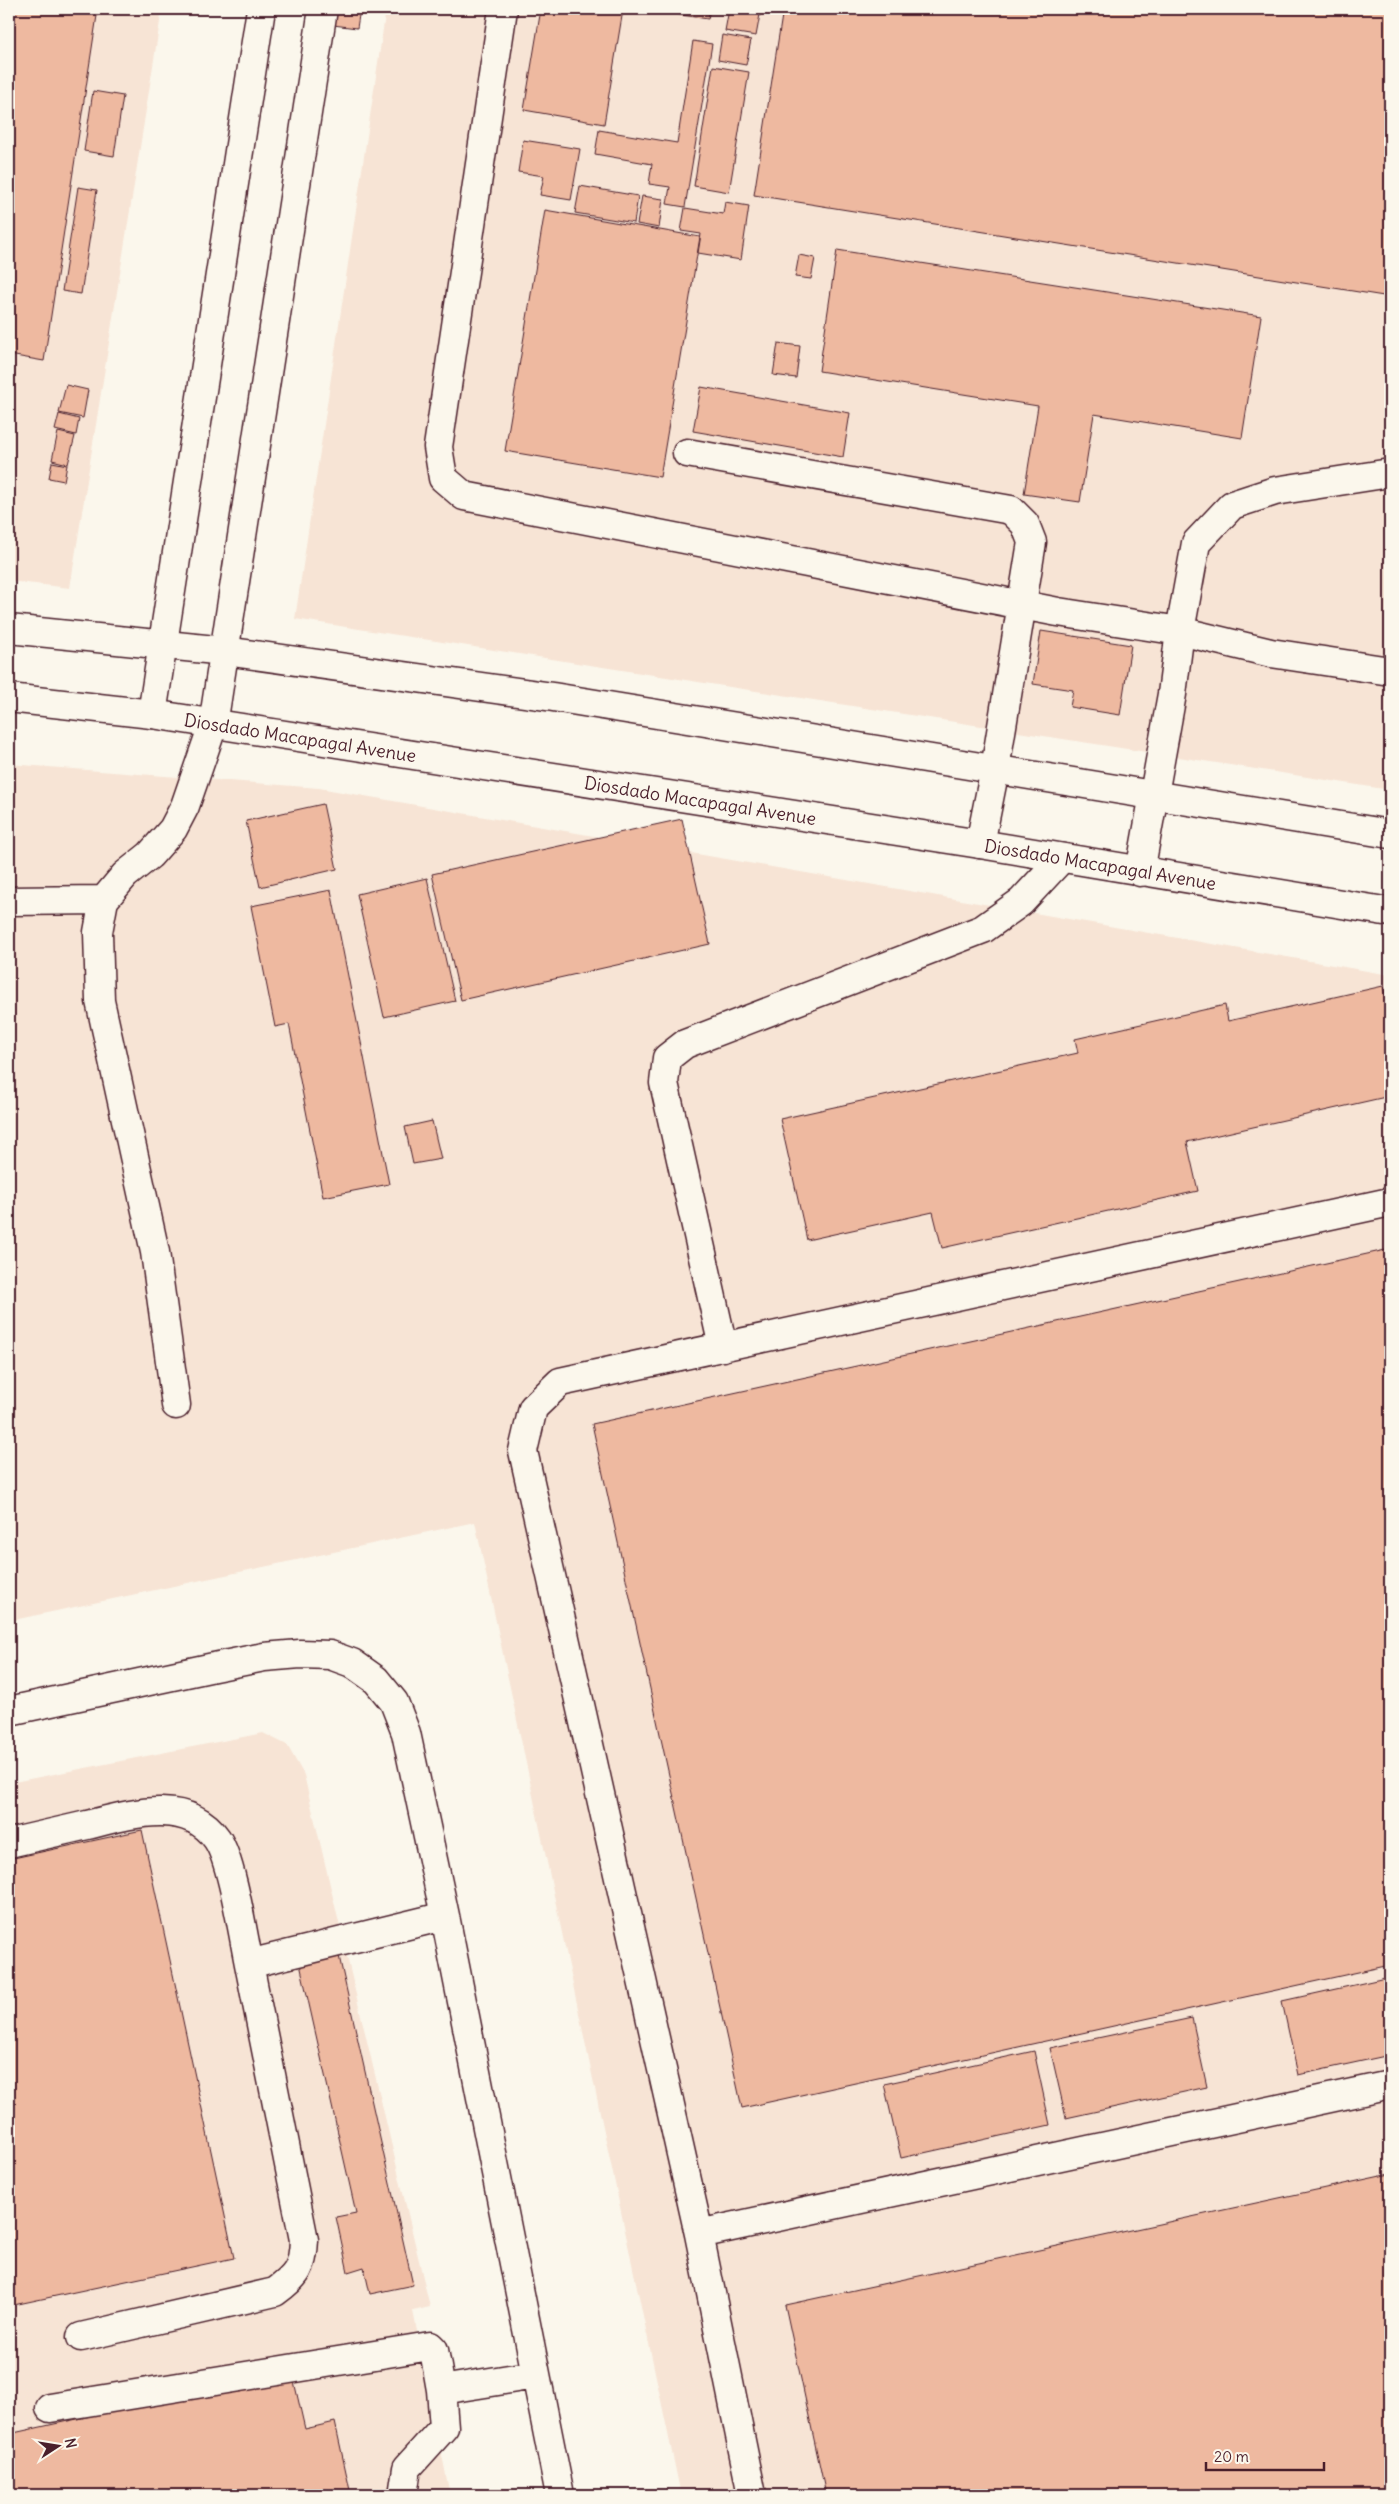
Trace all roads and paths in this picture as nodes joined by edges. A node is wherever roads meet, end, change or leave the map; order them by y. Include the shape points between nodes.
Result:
1 (261, 9) edge
2 (323, 9) edge
3 (503, 9) edge
4 (687, 453) dead end
5 (1390, 473) edge
6 (1021, 604) junction
7 (9, 629) edge
8 (1180, 631) junction
9 (162, 645) junction
10 (225, 651) junction
11 (1390, 671) edge
12 (9, 698) edge
13 (152, 714) junction
14 (213, 724) junction
15 (995, 769) junction
16 (1152, 796) junction
17 (1390, 834) edge
18 (980, 844) junction
19 (1062, 858) junction
20 (1140, 872) junction
21 (104, 900) junction
22 (9, 901) edge
23 (1390, 912) edge
24 (1390, 1202) edge
25 (723, 1347) junction
26 (176, 1405) dead end
27 (9, 1711) edge
28 (9, 1843) edge
29 (445, 1916) junction
30 (249, 1964) junction
31 (1390, 2085) edge
32 (699, 2234) junction
33 (80, 2337) dead end
34 (535, 2375) junction
35 (442, 2390) junction
36 (50, 2408) dead end
37 (403, 2495) edge
38 (560, 2495) edge
39 (752, 2495) edge

1 - 9 main road
2 - 10 main road
3 - 6 main road via 438,447 443,478 464,496
4 - 6 main road via 1011,510 1025,524 1032,542
5 - 8 main road via 1275,490 1232,505 1196,543
6 - 8 main road
6 - 15 main road
7 - 9 main road
8 - 11 main road via 1271,653
8 - 16 main road via 1172,694
9 - 10 main road
9 - 13 main road
10 - 14 main road
10 - 15 main road via 552,697
12 - 13 main road, Diosdado Macapagal Avenue
13 - 14 main road, Diosdado Macapagal Avenue
14 - 18 main road, Diosdado Macapagal Avenue
14 - 21 main road via 185,806 173,829
15 - 16 main road
15 - 18 main road
16 - 17 main road
16 - 20 main road
18 - 19 main road, Diosdado Macapagal Avenue
19 - 20 main road, Diosdado Macapagal Avenue
19 - 25 main road via 1021,902 983,930 684,1044 667,1058 664,1084
20 - 23 main road, Diosdado Macapagal Avenue
21 - 22 main road
21 - 26 main road via 98,932 100,1001 155,1252
24 - 25 main road
25 - 32 main road via 560,1382 533,1408 523,1451
27 - 29 main road via 264,1657 330,1655 352,1663 376,1680 394,1702 406,1733
28 - 30 main road via 130,1815 168,1812 188,1816 206,1826 221,1847
29 - 30 main road
29 - 34 main road
30 - 33 main road via 304,2240 303,2260 294,2278 275,2292
31 - 32 main road
32 - 39 main road
34 - 35 main road
34 - 38 main road
35 - 36 main road via 434,2350 430,2346
35 - 37 main road via 444,2427 407,2468

